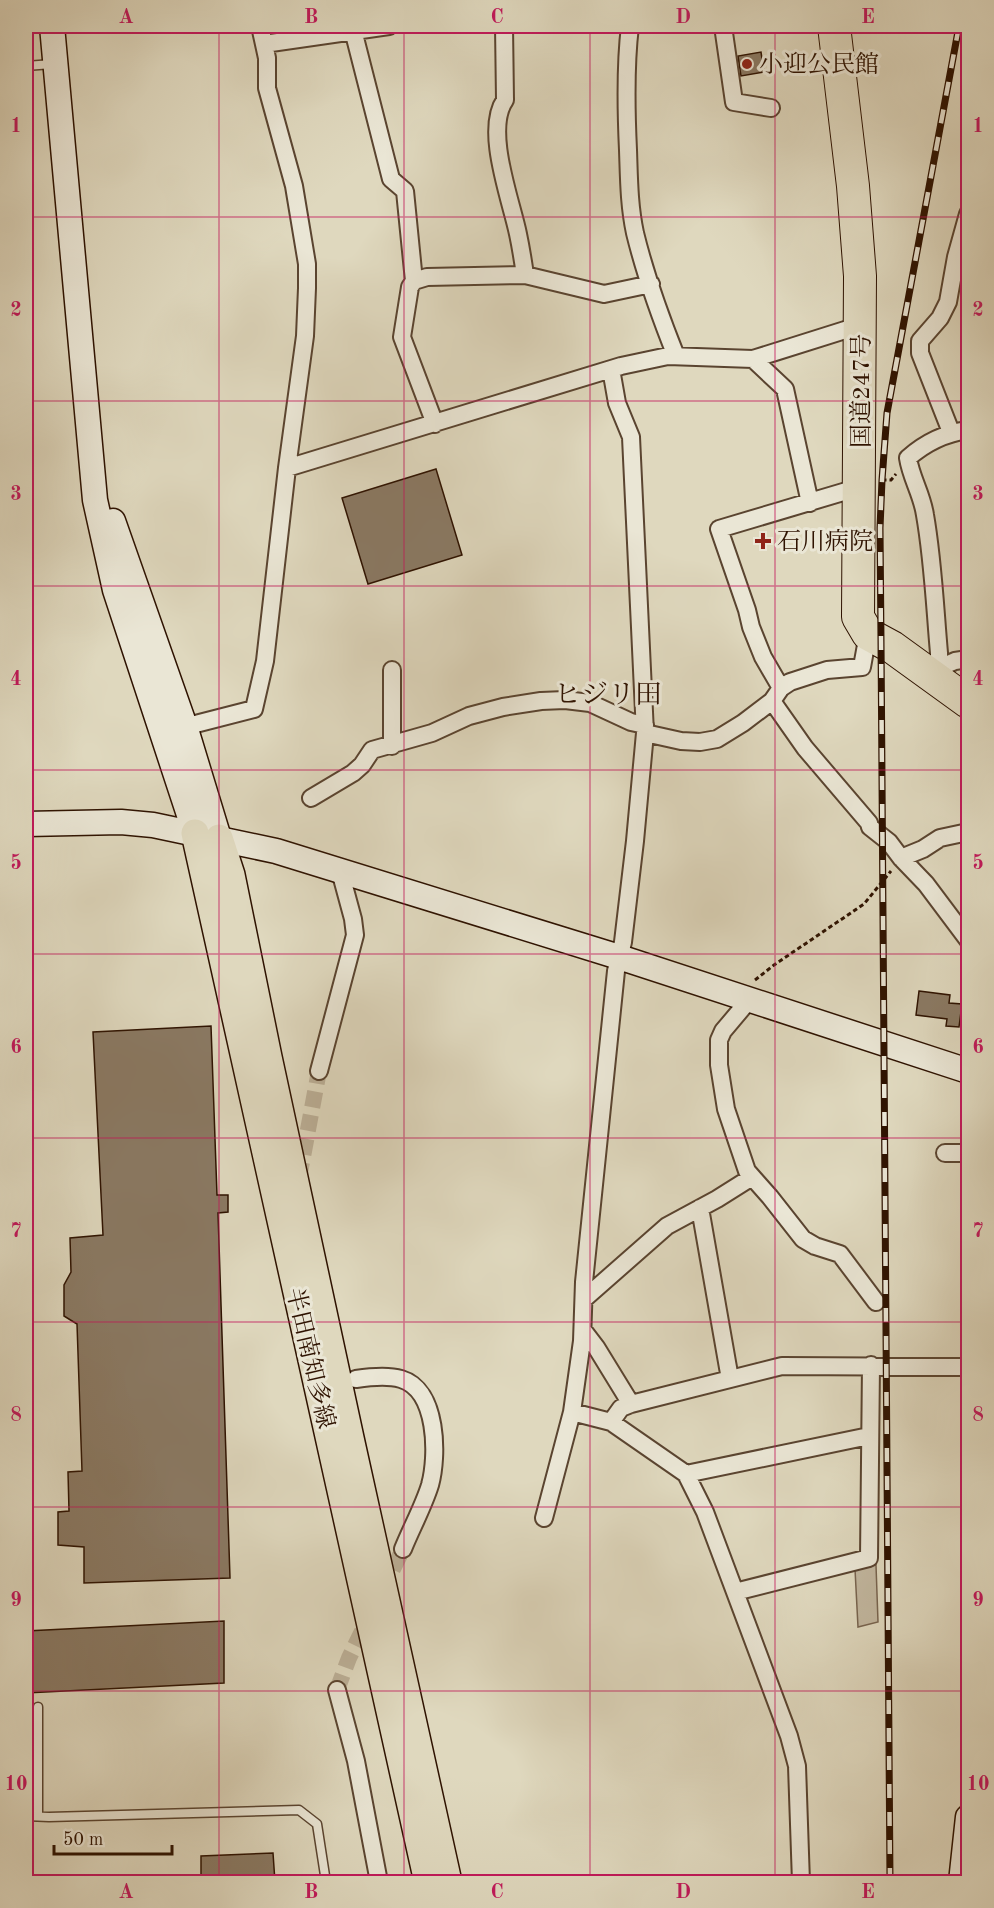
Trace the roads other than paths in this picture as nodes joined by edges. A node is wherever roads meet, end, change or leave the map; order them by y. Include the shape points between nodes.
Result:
1 (52, 26) edge
2 (260, 26) edge
3 (388, 26) edge
4 (504, 26) edge
5 (630, 26) edge
6 (723, 26) edge
7 (834, 26) edge
8 (353, 30) junction
9 (264, 44) junction
10 (55, 64) junction
11 (26, 66) edge
12 (771, 108) dead end
13 (969, 214) edge
14 (525, 275) junction
15 (414, 281) junction
16 (651, 284) junction
17 (861, 325) junction
18 (676, 356) junction
19 (753, 359) junction
20 (611, 369) junction
21 (435, 423) junction
22 (969, 430) edge
23 (951, 432) junction
24 (287, 468) junction
25 (860, 487) junction
26 (810, 502) junction
27 (868, 634) junction
28 (969, 659) edge
29 (393, 670) dead end
30 (936, 672) junction
31 (777, 695) junction
32 (969, 702) edge
33 (174, 729) junction
34 (645, 729) junction
35 (392, 746) junction
36 (311, 798) dead end
37 (26, 824) edge
38 (969, 832) edge
39 (207, 835) junction
40 (901, 858) junction
41 (340, 871) junction
42 (969, 940) edge
43 (619, 957) junction
44 (751, 992) junction
45 (319, 1071) tunnel mouth
46 (969, 1071) edge
47 (945, 1153) dead end
48 (969, 1153) edge
49 (752, 1177) junction
50 (700, 1208) junction
51 (584, 1299) junction
52 (876, 1302) dead end
53 (583, 1330) junction
54 (871, 1365) junction
55 (969, 1367) edge
56 (356, 1379) dead end
57 (730, 1379) junction
58 (631, 1404) junction
59 (572, 1412) junction
60 (611, 1422) junction
61 (869, 1436) junction
62 (686, 1474) junction
63 (544, 1518) dead end
64 (404, 1549) tunnel mouth
65 (735, 1592) junction
66 (337, 1690) tunnel mouth
67 (38, 1707) dead end
68 (26, 1816) edge
69 (38, 1816) junction
70 (969, 1817) edge
71 (26, 1834) edge
72 (28, 1882) edge
73 (326, 1882) edge
74 (379, 1882) edge
75 (428, 1882) edge
76 (448, 1882) edge
77 (801, 1882) edge
78 (961, 1882) edge

1 - 10 street
2 - 9 street
3 - 8 street
4 - 14 street via 505,99 500,107 497,147
5 - 16 street via 626,89 630,201 635,233
6 - 12 street via 734,102
7 - 17 highway, 国道247号 via 853,186
8 - 9 street
8 - 15 street via 391,179 405,191
9 - 24 street via 267,88 294,186 307,264 305,336
10 - 11 lane
10 - 33 street via 84,388 105,498
13 - 23 street via 948,302 920,341 920,353
14 - 15 street via 427,277
14 - 16 street via 604,294
15 - 21 street via 402,337
16 - 18 street
17 - 19 street
17 - 25 highway, 国道247号
18 - 19 street
18 - 20 street
19 - 26 street via 785,389
20 - 21 street
20 - 34 street via 617,403 631,437
21 - 24 street
22 - 23 street
23 - 30 street via 908,459 925,514 939,653
24 - 33 street via 265,661 254,709
25 - 26 street
25 - 27 highway, 国道247号 via 858,617
26 - 31 street via 719,529
27 - 30 highway
27 - 31 street via 862,667 814,674
28 - 30 street via 955,661
29 - 35 street
30 - 32 highway
31 - 34 street via 717,739 681,741
31 - 40 street via 805,748
33 - 39 street
34 - 35 street via 590,703 541,701 469,716
34 - 43 street
35 - 36 street via 372,750 353,774
37 - 39 street via 121,822
38 - 40 street via 940,838
39 - 41 street
39 - 75 main road, 半田南知多線
39 - 76 main road, 半田南知多線 via 231,875
40 - 42 street via 936,895
41 - 43 street
41 - 45 street via 355,935
43 - 44 street
43 - 51 street
44 - 46 street
44 - 49 street via 719,1040 719,1065 726,1109
47 - 48 street
49 - 50 street
49 - 52 street via 803,1239 840,1254
50 - 51 street via 667,1226
50 - 57 street
51 - 53 street
53 - 58 street
53 - 59 street
54 - 55 street
54 - 57 street via 782,1366
54 - 61 street
56 - 64 street via 400,1378 416,1388 428,1406 433,1425 430,1487
57 - 58 street
58 - 60 street via 621,1408
59 - 60 street
59 - 63 street
60 - 62 street
61 - 62 street
61 - 65 street via 869,1558
62 - 65 street
65 - 77 street via 797,1766
66 - 74 street via 356,1761
67 - 69 lane
68 - 69 lane
69 - 73 lane via 299,1810 317,1824
70 - 78 street
71 - 72 lane

